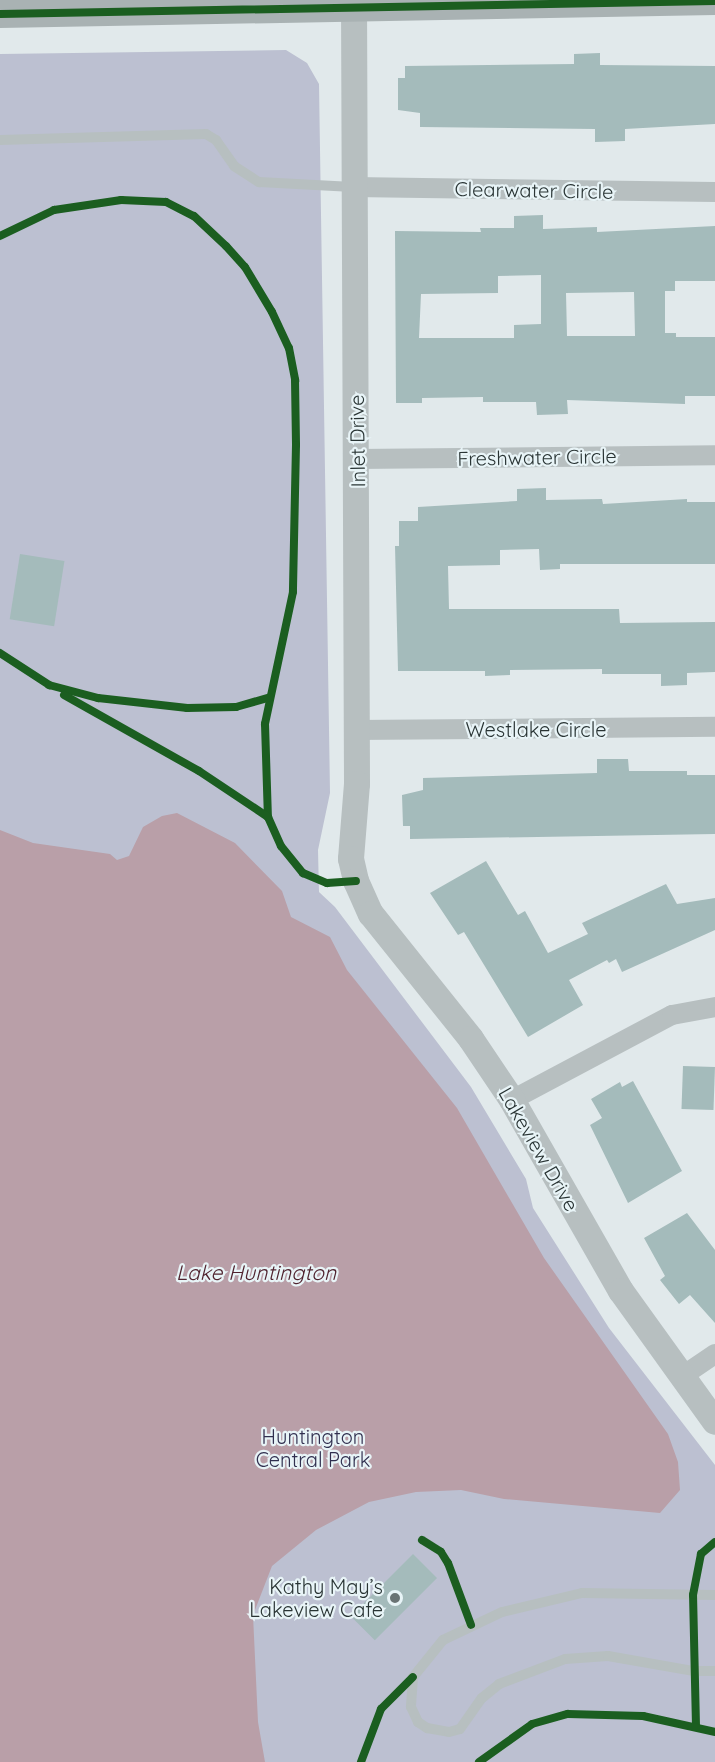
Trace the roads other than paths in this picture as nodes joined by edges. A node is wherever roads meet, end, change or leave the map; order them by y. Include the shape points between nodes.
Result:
1 (715, 2) edge
2 (353, 3) edge
3 (0, 14) edge
4 (0, 140) edge
5 (353, 187) junction
6 (715, 192) edge
7 (715, 455) edge
8 (358, 459) junction
9 (715, 728) edge
10 (356, 730) junction
11 (356, 881) joint
12 (715, 1007) edge
13 (512, 1100) junction
14 (715, 1354) edge
15 (681, 1377) junction
16 (715, 1422) edge
17 (715, 1595) edge
18 (715, 1671) edge

1 - 2 main road
2 - 3 main road
2 - 5 street, Inlet Drive
4 - 5 lane via 206,134 216,140 234,165 259,182
5 - 6 street, Clearwater Circle
5 - 8 street, Inlet Drive
7 - 8 street, Freshwater Circle
8 - 10 street, Inlet Drive
9 - 10 street, Westlake Circle
10 - 11 street, Inlet Drive via 357,783 351,859
11 - 13 street, Lakeview Drive via 371,914 471,1039
12 - 13 street via 672,1015
13 - 15 street, Lakeview Drive via 621,1291
14 - 15 street
15 - 16 street, Lakeview Drive
17 - 18 lane via 582,1593 502,1612 443,1640 413,1677 411,1707 418,1722 427,1728 448,1732 460,1729 482,1698 499,1684 565,1659 608,1656 693,1671

